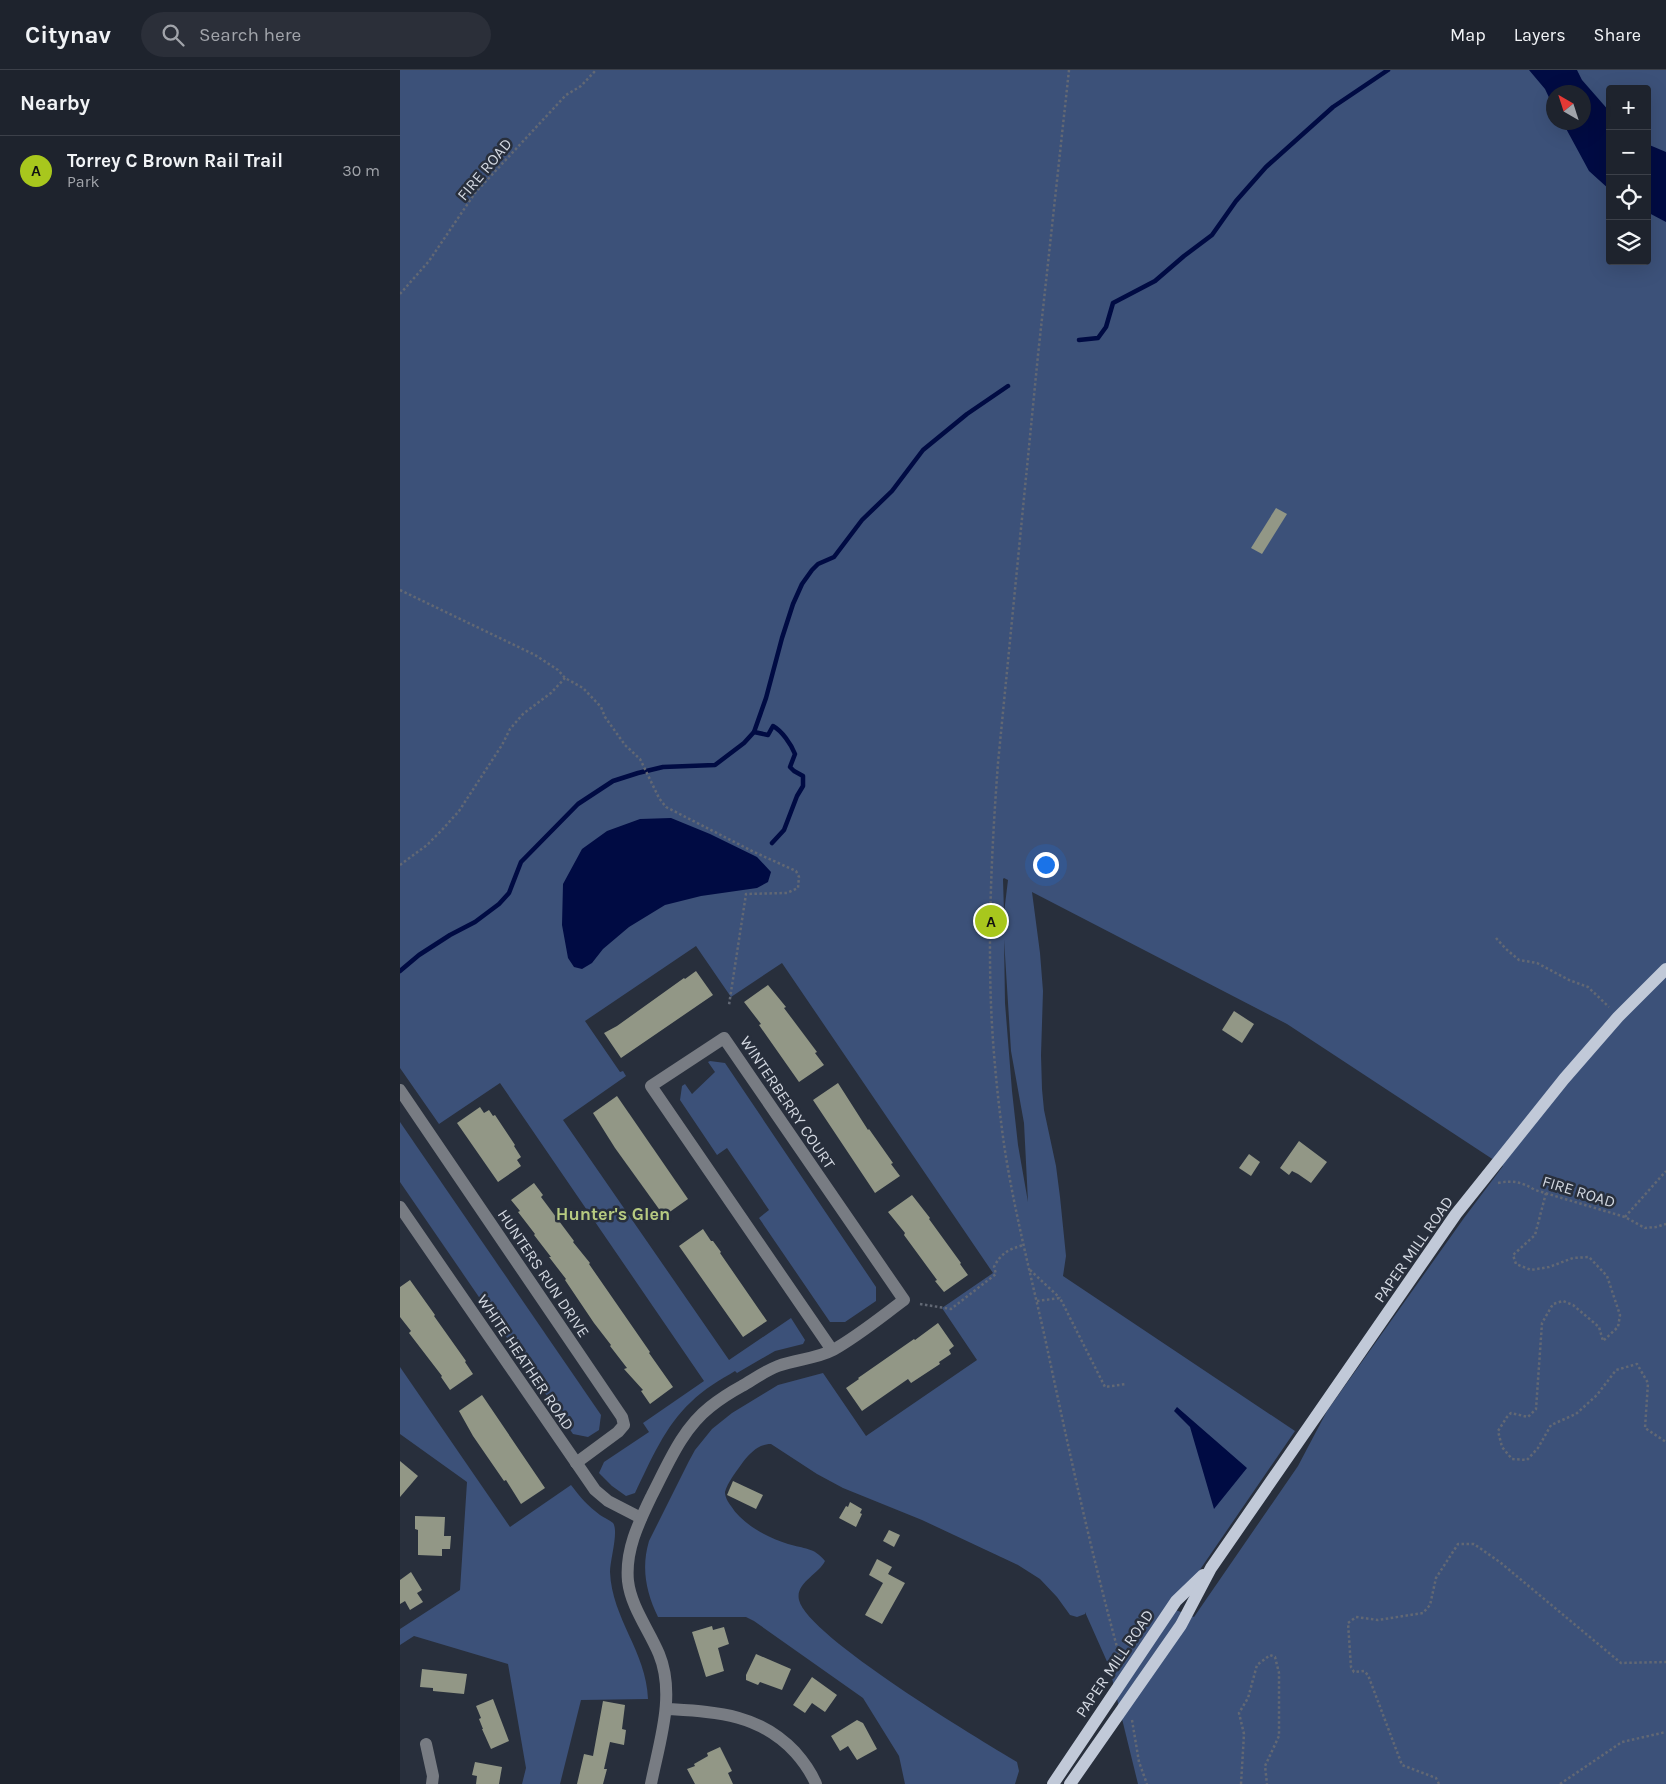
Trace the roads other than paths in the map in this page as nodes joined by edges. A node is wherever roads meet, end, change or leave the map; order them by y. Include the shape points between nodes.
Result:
1 (1666, 969) edge
2 (400, 1090) edge
3 (400, 1207) edge
4 (832, 1350) junction
5 (576, 1463) junction
6 (641, 1518) junction
7 (1211, 1568) junction
8 (667, 1709) junction
9 (426, 1744) dead end
10 (432, 1784) edge
11 (650, 1784) edge
12 (816, 1784) edge
13 (1053, 1784) edge
14 (1070, 1784) edge

1 - 7 main road, PAPER MILL ROAD via 1618,1017 1564,1079 1456,1214
2 - 5 street, HUNTERS RUN DRIVE via 622,1417 624,1425 618,1432
3 - 5 street, WHITE HEATHER ROAD
4 - 4 street, WINTERBERRY COURT via 651,1086 724,1038 904,1300
4 - 6 street, WINTERBERRY COURT via 765,1372 709,1408 678,1444
5 - 6 street, WHITE HEATHER ROAD via 595,1490 608,1501
6 - 8 street, WINTERBERRY COURT via 632,1541 628,1583 660,1656
7 - 13 main road, PAPER MILL ROAD via 1176,1601
7 - 14 main road, PAPER MILL ROAD via 1181,1625
8 - 11 street, WINTERBERRY COURT
8 - 12 street via 742,1717 764,1727 802,1760
9 - 10 street

